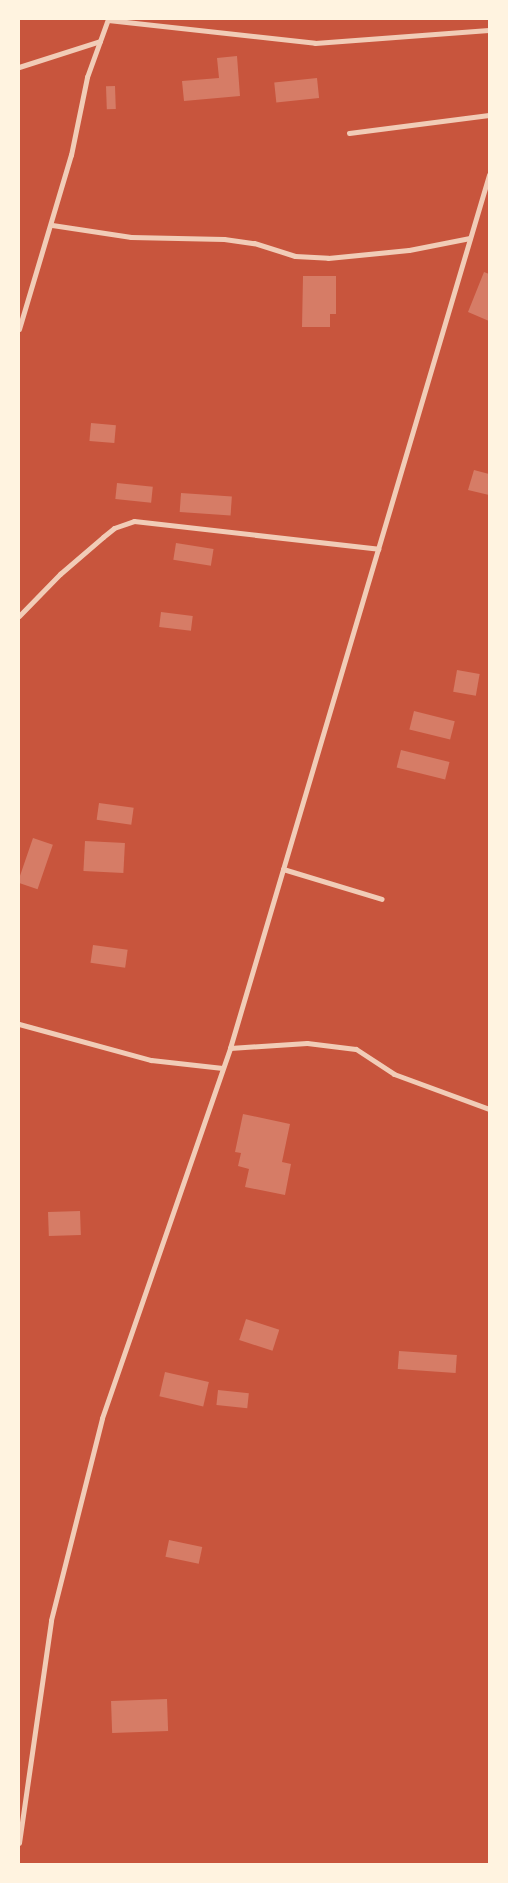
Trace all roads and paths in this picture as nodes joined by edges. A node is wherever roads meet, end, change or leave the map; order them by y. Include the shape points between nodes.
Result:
1 (108, 20) edge
2 (489, 30) edge
3 (100, 41) junction
4 (19, 66) edge
5 (489, 115) edge
6 (349, 133) dead end
7 (489, 175) edge
8 (52, 225) junction
9 (470, 238) junction
10 (19, 329) edge
11 (378, 549) junction
12 (19, 616) edge
13 (283, 869) junction
14 (382, 899) dead end
15 (19, 1024) edge
16 (230, 1048) junction
17 (223, 1068) junction
18 (489, 1110) edge
19 (19, 1843) edge

1 - 2 street via 315,42
1 - 3 street
3 - 4 street
3 - 8 street via 87,77
5 - 6 street
7 - 9 street
8 - 9 street via 131,237 234,240 295,256 328,258 409,250
8 - 10 street
9 - 11 street
11 - 12 street via 134,521 114,528 103,537 60,574
11 - 13 street
13 - 14 street
13 - 16 street
15 - 17 street via 150,1060
16 - 17 street
16 - 18 street via 306,1043 356,1049 394,1074
17 - 19 street via 102,1418 77,1506 51,1620

